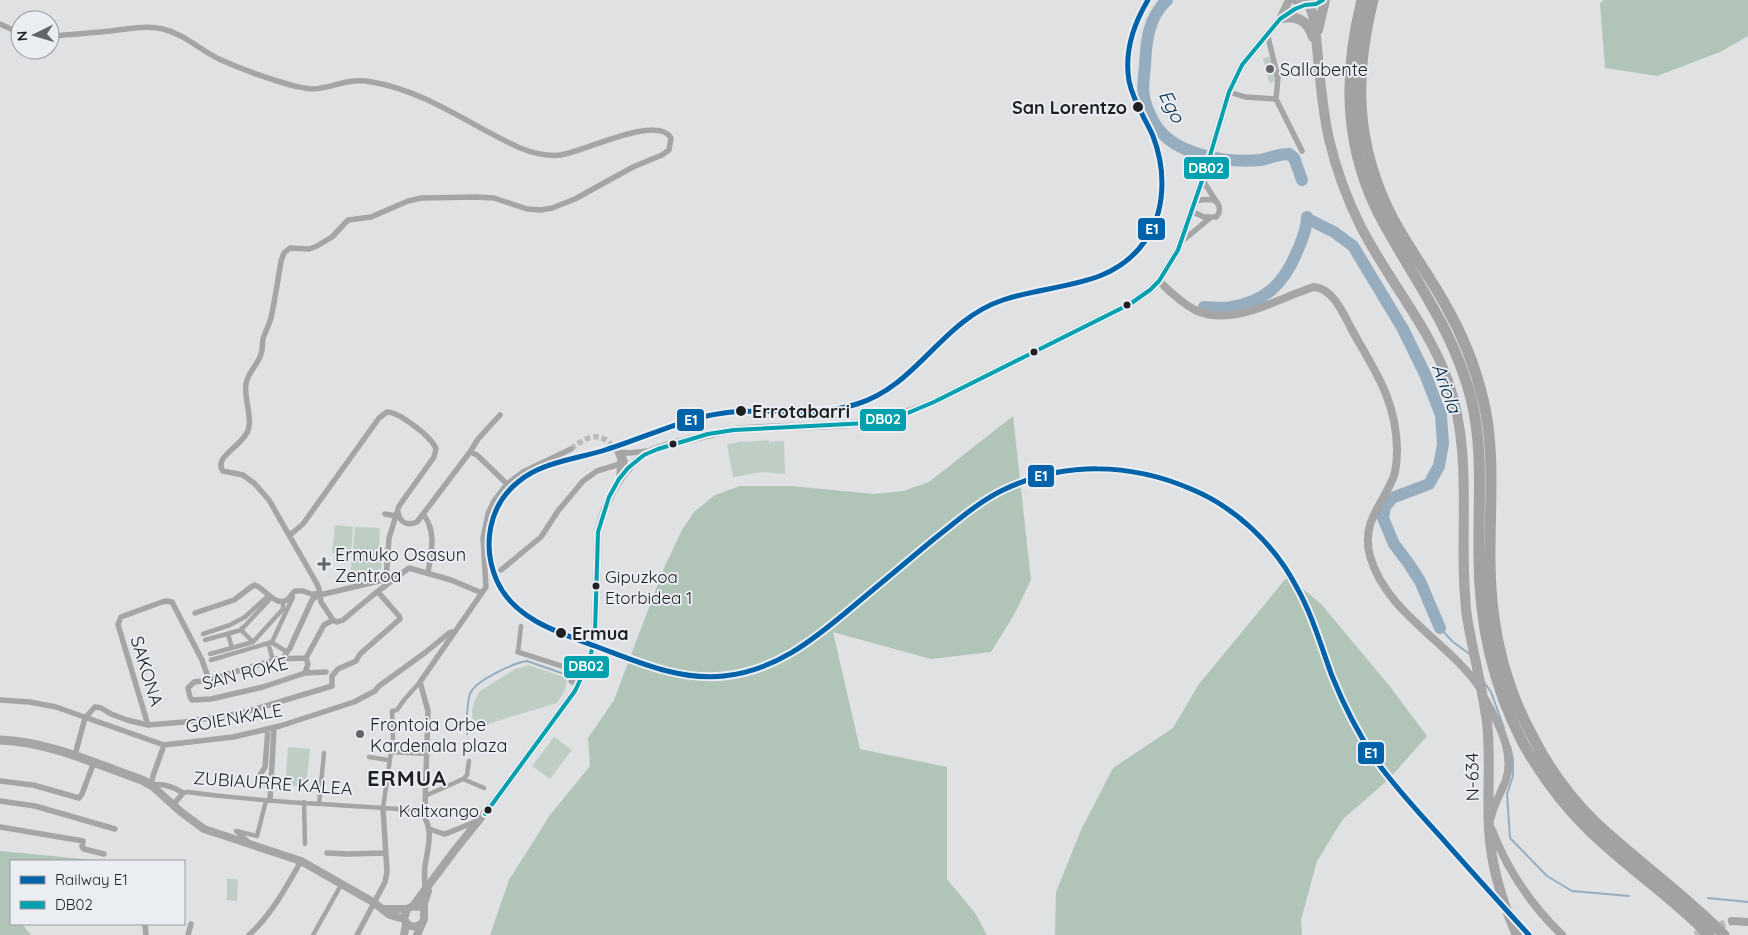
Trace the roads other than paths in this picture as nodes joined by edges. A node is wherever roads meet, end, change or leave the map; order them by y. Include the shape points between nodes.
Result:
1 (1289, 0) edge
2 (1324, 0) edge
3 (1362, 0) edge
4 (1373, 0) edge
5 (1303, 4) edge
6 (1281, 18) junction
7 (1267, 33) junction
8 (1316, 35) junction
9 (60, 36) edge
10 (1318, 55) junction
11 (1229, 92) junction
12 (1276, 99) junction
13 (1302, 151) dead end
14 (1203, 177) junction
15 (1370, 182) junction
16 (1195, 201) junction
17 (1216, 201) junction
18 (1192, 211) junction
19 (1386, 217) junction
20 (1210, 218) junction
21 (1180, 243) junction
22 (1159, 281) junction
23 (500, 415) dead end
24 (571, 449) tunnel mouth
25 (658, 449) junction
26 (470, 452) junction
27 (619, 452) junction
28 (620, 464) junction
29 (619, 478) junction
30 (506, 484) junction
31 (385, 514) dead end
32 (397, 514) junction
33 (424, 515) junction
34 (290, 535) junction
35 (500, 570) dead end
36 (428, 573) junction
37 (385, 581) junction
38 (295, 591) junction
39 (378, 592) junction
40 (482, 593) junction
41 (319, 594) junction
42 (269, 597) junction
43 (283, 601) junction
44 (195, 613) dead end
45 (248, 614) junction
46 (333, 620) junction
47 (521, 626) dead end
48 (242, 630) junction
49 (453, 632) junction
50 (595, 633) tunnel mouth
51 (203, 634) dead end
52 (228, 634) junction
53 (205, 640) dead end
54 (253, 642) junction
55 (269, 643) junction
56 (232, 648) junction
57 (592, 649) tunnel mouth
58 (288, 652) junction
59 (518, 652) joint
60 (210, 654) dead end
61 (283, 658) junction
62 (306, 658) junction
63 (210, 660) dead end
64 (273, 660) junction
65 (326, 672) dead end
66 (305, 673) junction
67 (210, 680) junction
68 (420, 682) junction
69 (578, 686) junction
70 (0, 700) edge
71 (86, 718) junction
72 (148, 725) junction
73 (271, 728) junction
74 (0, 740) edge
75 (164, 744) junction
76 (390, 752) junction
77 (324, 754) dead end
78 (427, 754) junction
79 (75, 755) junction
80 (369, 757) dead end
81 (388, 760) junction
82 (469, 761) dead end
83 (94, 762) junction
84 (463, 780) junction
85 (0, 781) edge
86 (151, 785) junction
87 (270, 786) junction
88 (484, 788) dead end
89 (183, 793) junction
90 (425, 796) junction
91 (268, 800) junction
92 (0, 801) edge
93 (304, 802) junction
94 (320, 804) junction
95 (173, 805) junction
96 (383, 808) junction
97 (420, 811) junction
98 (479, 820) junction
99 (0, 827) edge
100 (115, 829) dead end
101 (429, 829) junction
102 (252, 844) junction
103 (305, 844) dead end
104 (327, 853) dead end
105 (385, 853) junction
106 (104, 854) dead end
107 (301, 861) junction
108 (432, 882) junction
109 (341, 885) junction
110 (425, 891) junction
111 (373, 902) junction
112 (410, 908) junction
113 (384, 909) junction
114 (423, 913) junction
115 (1732, 921) tunnel mouth
116 (1748, 922) edge
117 (191, 924) dead end
118 (412, 927) edge
119 (188, 935) edge
120 (249, 935) edge
121 (313, 935) edge
122 (357, 935) edge
123 (405, 935) edge
124 (1517, 935) edge
125 (1562, 935) edge
126 (1709, 935) edge
127 (1724, 935) edge

1 - 6 street
2 - 5 highway
2 - 8 highway
3 - 15 highway via 1354,37 1349,92 1352,133
4 - 15 highway via 1364,39 1360,91
5 - 6 street
5 - 8 highway via 1314,19
6 - 7 street
6 - 10 highway via 1296,17 1307,24
7 - 11 street via 1242,65
7 - 12 street via 1278,78
8 - 10 highway
9 - 34 street via 134,28 162,29 175,33 219,59 293,85 314,89 366,80 407,92 520,148 546,156 577,151 644,130 663,131 671,138 669,150 662,155 552,208 527,209 494,198 476,196 421,198 371,217 348,220 332,237 317,246 290,248 284,253 262,352 246,382 248,433 223,457 220,467 223,471 243,475 255,484
10 - 124 highway, N-634, bridge via 1328,137 1348,198 1362,228 1438,357 1455,404 1463,459 1464,591 1487,722 1489,829 1502,896
11 - 12 street via 1245,97
11 - 14 street
12 - 13 street
14 - 16 street
14 - 17 street
15 - 19 highway
16 - 17 street
16 - 18 street
17 - 20 street via 1219,213
18 - 20 street
18 - 21 street
19 - 126 highway via 1452,340 1472,401 1480,462 1482,618 1492,667 1512,720 1541,773 1588,830
19 - 127 highway via 1447,307 1476,373 1489,433 1493,614 1503,664 1521,714 1551,768 1592,818
20 - 21 street
21 - 22 street
22 - 25 street via 1130,304 903,415 868,422 734,430
22 - 125 street via 1193,309 1211,314 1248,312 1314,287 1328,292 1341,310 1386,391 1395,423 1397,462 1393,478 1370,523 1370,555 1386,589 1464,667 1491,710 1505,744 1509,766 1490,826 1527,895
23 - 26 street
24 - 30 street via 530,468
25 - 27 street via 639,453
25 - 29 street via 644,454
26 - 30 street
26 - 33 street
27 - 28 street
27 - 29 street via 624,458 624,469
28 - 29 street
28 - 35 street via 597,471 584,481 541,537
29 - 50 street via 598,532
30 - 40 street via 494,501 484,526 486,587
31 - 32 street
32 - 33 street via 407,524 417,522
32 - 34 street via 402,501 434,457 436,448 394,412 387,412 379,418 303,524
32 - 37 street via 389,538
33 - 36 street via 432,535
34 - 41 street
36 - 37 street via 409,568
36 - 40 street
37 - 39 street
37 - 41 street
38 - 41 street
38 - 43 street
38 - 55 street
39 - 46 street via 344,620
39 - 72 street via 400,619 356,661 338,669 332,676 332,686 242,714
40 - 49 street
41 - 46 street
41 - 58 street via 312,600
42 - 43 street
42 - 44 street via 255,585 234,600
42 - 45 street
42 - 48 street
43 - 54 street via 282,609
45 - 48 street
45 - 51 street via 230,625
46 - 62 street, SAN ROKE via 324,625
47 - 59 street
48 - 52 street
48 - 54 street
49 - 68 street
49 - 73 street, GOIENKALE via 361,699
52 - 53 street
52 - 56 street
54 - 56 street
55 - 58 street
55 - 63 street
55 - 64 street
56 - 60 street
57 - 69 street
58 - 61 street
59 - 69 street via 568,668 573,672 572,681
61 - 62 street
61 - 64 street
62 - 66 street, SAN ROKE
64 - 67 street
65 - 66 street
66 - 67 street, SAN ROKE via 216,699 192,700 188,688 191,684
67 - 72 street, SAKONA via 172,602 162,602 121,617 119,628
68 - 76 street via 397,710 392,711
68 - 78 street via 428,712
69 - 98 street
70 - 71 street, GOIENKALE via 44,704
71 - 72 street via 96,707
71 - 75 street, GOIENKALE
71 - 79 street
73 - 75 street, GOIENKALE via 233,737
73 - 87 street
73 - 87 street via 265,767 256,780
74 - 79 main road via 41,745
75 - 86 street
76 - 78 street
76 - 81 street
77 - 94 street
78 - 90 street
79 - 83 main road
80 - 81 street
81 - 96 street
82 - 84 street
83 - 85 street via 79,798 33,785
83 - 86 main road
84 - 88 street
84 - 90 street
86 - 89 street via 158,784
86 - 95 street
87 - 91 street
89 - 91 street, ZUBIAURRE KALEA
89 - 95 street
90 - 97 street via 424,810
91 - 93 street, ZUBIAURRE KALEA
91 - 102 street via 256,836 236,831
92 - 100 street via 34,806
93 - 94 street, ZUBIAURRE KALEA
93 - 103 street
94 - 96 street, ZUBIAURRE KALEA
95 - 102 street via 204,829
96 - 97 street, ZUBIAURRE KALEA
96 - 105 street
97 - 101 street
98 - 101 street via 444,834
98 - 108 street
99 - 106 street via 83,841 84,849
101 - 110 street
102 - 107 street
104 - 105 street
105 - 111 street via 385,882
107 - 109 street
107 - 120 street via 266,918
108 - 110 street
108 - 114 street
109 - 111 street
109 - 121 street
110 - 112 street
111 - 113 street
111 - 122 street
112 - 113 street
112 - 114 street via 419,908
112 - 118 street
113 - 118 street
114 - 118 street via 424,919
115 - 116 street
117 - 119 street
118 - 123 street

